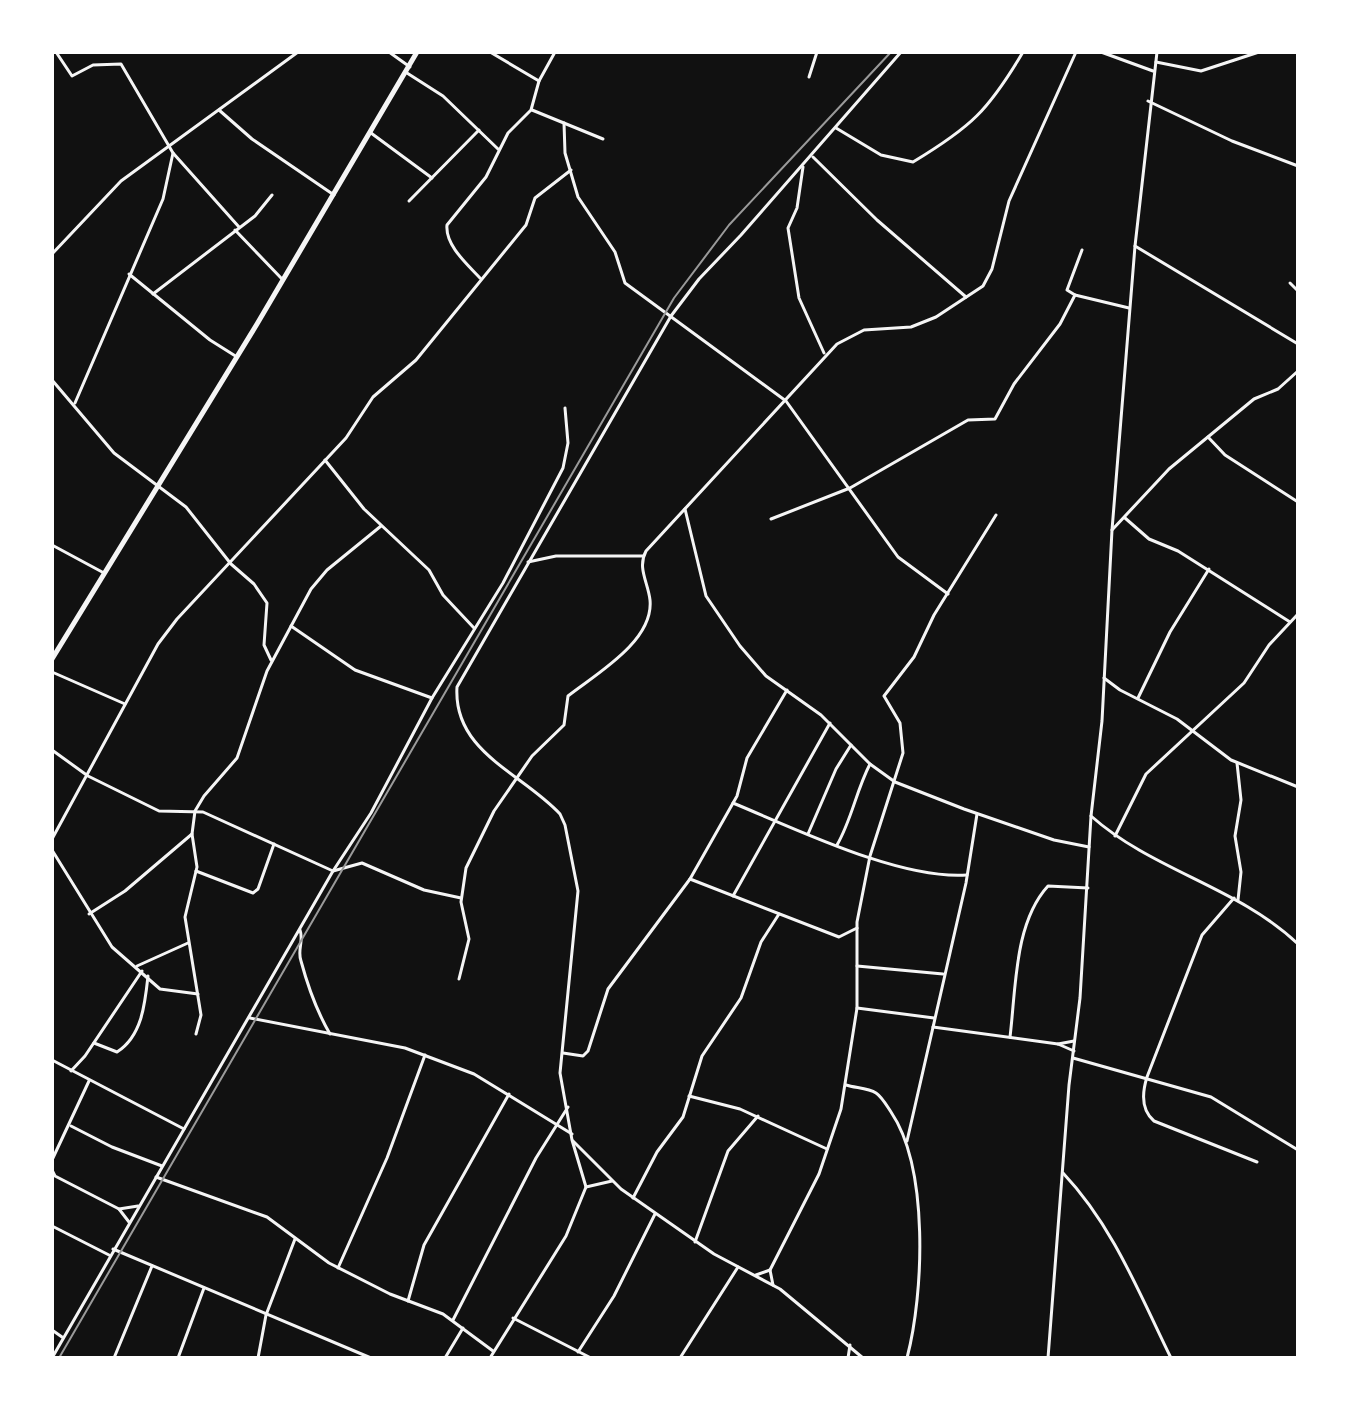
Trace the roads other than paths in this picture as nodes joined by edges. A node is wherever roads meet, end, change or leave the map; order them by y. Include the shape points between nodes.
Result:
1 (56, 52) edge
2 (298, 52) edge
3 (389, 52) edge
4 (417, 52) edge
5 (490, 52) edge
6 (555, 52) edge
7 (817, 52) edge
8 (901, 52) edge
9 (1023, 52) edge
10 (1076, 52) edge
11 (1101, 52) edge
12 (1157, 52) edge
13 (1259, 52) edge
14 (1156, 62) junction
15 (408, 70) junction
16 (1153, 71) junction
17 (809, 77) dead end
18 (539, 81) junction
19 (1148, 101) junction
20 (219, 110) junction
21 (531, 110) junction
22 (564, 123) junction
23 (835, 128) junction
24 (479, 130) junction
25 (371, 133) junction
26 (603, 139) dead end
27 (170, 143) junction
28 (498, 149) junction
29 (173, 153) junction
30 (812, 156) junction
31 (1298, 166) edge
32 (803, 167) junction
33 (571, 170) junction
34 (432, 178) junction
35 (272, 195) dead end
36 (334, 195) junction
37 (409, 201) dead end
38 (237, 229) junction
39 (1135, 246) junction
40 (1082, 250) dead end
41 (52, 254) edge
42 (129, 274) junction
43 (480, 278) junction
44 (283, 280) junction
45 (1290, 283) dead end
46 (1298, 291) edge
47 (153, 294) junction
48 (1075, 295) junction
49 (966, 297) junction
50 (1130, 309) junction
51 (671, 316) junction
52 (1298, 344) edge
53 (824, 355) junction
54 (237, 357) junction
55 (1298, 371) edge
56 (52, 380) edge
57 (57, 386) junction
58 (52, 391) edge
59 (786, 401) junction
60 (75, 403) junction
61 (565, 408) dead end
62 (1208, 437) junction
63 (325, 460) junction
64 (160, 484) junction
65 (850, 488) junction
66 (1298, 502) edge
67 (685, 509) junction
68 (996, 515) dead end
69 (1125, 518) junction
70 (771, 519) dead end
71 (381, 526) junction
72 (1112, 530) junction
73 (52, 545) edge
74 (643, 556) junction
75 (525, 563) junction
76 (231, 564) junction
77 (1209, 569) junction
78 (104, 573) junction
79 (948, 594) junction
80 (1298, 614) edge
81 (1290, 622) junction
82 (290, 625) junction
83 (474, 628) junction
84 (52, 659) edge
85 (272, 661) junction
86 (52, 672) edge
87 (1104, 678) junction
88 (787, 690) junction
89 (432, 698) junction
90 (1138, 698) junction
91 (126, 704) junction
92 (830, 723) junction
93 (1194, 731) junction
94 (851, 745) junction
95 (52, 750) edge
96 (1237, 763) junction
97 (870, 764) junction
98 (88, 776) junction
99 (517, 778) junction
100 (895, 782) junction
101 (1298, 787) edge
102 (733, 803) junction
103 (195, 811) junction
104 (977, 814) junction
105 (1091, 816) junction
106 (776, 821) junction
107 (192, 834) junction
108 (808, 834) junction
109 (1115, 836) junction
110 (52, 839) edge
111 (274, 844) junction
112 (837, 845) junction
113 (1089, 847) junction
114 (52, 850) edge
115 (870, 856) junction
116 (196, 871) junction
117 (333, 871) junction
118 (967, 875) junction
119 (690, 879) junction
120 (1088, 888) junction
121 (733, 896) junction
122 (461, 898) junction
123 (1236, 899) junction
124 (89, 914) junction
125 (779, 914) junction
126 (857, 928) junction
127 (300, 930) junction
128 (188, 943) junction
129 (1298, 944) edge
130 (137, 966) junction
131 (857, 966) junction
132 (142, 971) junction
133 (943, 974) junction
134 (148, 976) junction
135 (459, 979) dead end
136 (198, 994) junction
137 (857, 1008) junction
138 (250, 1018) junction
139 (934, 1018) junction
140 (933, 1027) junction
141 (196, 1034) dead end
142 (330, 1034) junction
143 (1010, 1037) junction
144 (1075, 1041) junction
145 (94, 1043) junction
146 (1058, 1044) junction
147 (1074, 1051) junction
148 (563, 1053) junction
149 (425, 1055) junction
150 (1073, 1058) junction
151 (52, 1060) edge
152 (71, 1071) junction
153 (1147, 1077) junction
154 (89, 1081) junction
155 (846, 1085) junction
156 (509, 1094) junction
157 (689, 1096) junction
158 (568, 1107) junction
159 (758, 1116) junction
160 (556, 1125) junction
161 (71, 1126) junction
162 (184, 1129) junction
163 (572, 1134) junction
164 (572, 1140) junction
165 (907, 1141) junction
166 (828, 1149) junction
167 (1298, 1150) edge
168 (52, 1160) edge
169 (1257, 1162) dead end
170 (162, 1166) junction
171 (52, 1170) edge
172 (1063, 1173) junction
173 (54, 1177) edge
174 (156, 1177) junction
175 (612, 1181) junction
176 (586, 1187) junction
177 (633, 1198) junction
178 (138, 1206) junction
179 (119, 1209) junction
180 (655, 1214) junction
181 (129, 1222) junction
182 (52, 1226) edge
183 (295, 1239) junction
184 (695, 1242) junction
185 (113, 1249) junction
186 (109, 1255) junction
187 (152, 1266) junction
188 (738, 1267) junction
189 (338, 1268) junction
190 (770, 1270) junction
191 (756, 1275) junction
192 (773, 1285) junction
193 (204, 1288) junction
194 (408, 1301) junction
195 (266, 1315) junction
196 (512, 1318) junction
197 (453, 1320) junction
198 (463, 1328) junction
199 (52, 1330) edge
200 (63, 1338) junction
201 (850, 1345) junction
202 (493, 1351) junction
203 (578, 1352) junction
204 (360, 1356) edge
205 (52, 1358) edge
206 (114, 1358) edge
207 (178, 1358) edge
208 (258, 1358) edge
209 (371, 1358) edge
210 (445, 1358) edge
211 (490, 1358) edge
212 (591, 1358) edge
213 (680, 1358) edge
214 (848, 1358) edge
215 (863, 1358) edge
216 (907, 1358) edge
217 (1048, 1358) edge
218 (1171, 1358) edge

1 - 27 street via 72,76 93,65 121,64
2 - 20 street
3 - 15 street
4 - 15 main road
5 - 18 street
6 - 18 street
7 - 17 street
8 - 23 street
9 - 23 street via 982,114 913,162 881,155
10 - 49 street via 1009,201 988,278
11 - 16 street
12 - 14 street
13 - 14 street via 1201,71
14 - 16 street
15 - 24 street
15 - 25 main road
16 - 19 street
18 - 21 street
19 - 31 street
19 - 39 street
20 - 27 street
20 - 36 street
21 - 22 street
21 - 28 street
22 - 26 street
22 - 33 street
23 - 30 street
24 - 28 street
24 - 34 street
25 - 34 street
25 - 36 main road
27 - 29 street
27 - 41 street via 121,181
28 - 43 street via 483,181 446,229 455,249
29 - 38 street
29 - 42 street via 163,199
30 - 32 street
30 - 49 street
32 - 51 street
32 - 53 street via 797,208 788,223 789,240 799,298
33 - 43 street via 535,198 526,225
33 - 51 street via 581,203 615,252 625,283
34 - 37 street
35 - 38 street
36 - 44 main road
38 - 44 street
38 - 47 street
39 - 50 street
39 - 52 street
40 - 48 street via 1067,290
42 - 47 street
42 - 60 street
43 - 63 street via 416,360 373,397
44 - 54 main road
45 - 46 street
47 - 54 street
48 - 50 street
48 - 65 street via 995,419 968,420
49 - 53 street via 911,327 864,330
50 - 72 street
51 - 59 street
51 - 75 street
53 - 59 street
54 - 64 main road
55 - 62 street
56 - 57 street
57 - 58 street
57 - 60 street
59 - 65 street
59 - 67 street
60 - 64 street via 114,453
61 - 83 street via 566,463
62 - 66 street via 1225,455
62 - 69 street via 1169,469
63 - 71 street
63 - 76 street
64 - 76 street via 194,516
64 - 78 main road
65 - 70 street
65 - 79 street via 898,557
67 - 74 street
67 - 88 street via 706,596 759,669
68 - 79 street
69 - 72 street
69 - 77 street via 1149,539
71 - 82 street via 327,570
71 - 83 street via 429,570 443,595
72 - 87 street
73 - 78 street
74 - 75 street via 556,556
74 - 99 street via 650,608 644,628 568,696 564,725
75 - 99 street via 457,687 456,698 462,723 481,751
76 - 85 street via 267,603 264,645
76 - 91 street via 158,644
77 - 81 street
77 - 90 street
78 - 84 main road
79 - 100 street via 914,657 884,696 902,729 903,753
80 - 81 street
81 - 93 street via 1248,678
82 - 85 street
82 - 89 street via 355,670
83 - 89 street
85 - 103 street via 237,758
86 - 91 street
87 - 90 street
87 - 105 street
88 - 92 street
88 - 102 street via 747,758
89 - 117 street via 371,813
90 - 93 street
91 - 98 street
92 - 94 street
92 - 106 street
93 - 96 street
93 - 109 street via 1146,774
94 - 97 street
94 - 108 street
95 - 98 street
96 - 101 street
96 - 123 street via 1241,800 1235,836 1241,872
97 - 100 street
97 - 112 street
98 - 103 street via 159,811
98 - 110 street
99 - 122 street via 476,845
99 - 148 street via 560,814 577,881
100 - 104 street
100 - 115 street
102 - 106 street
102 - 119 street
103 - 107 street
103 - 111 street
104 - 113 street
104 - 118 street
105 - 109 street
105 - 113 street
106 - 108 street
106 - 121 street
107 - 116 street
107 - 124 street
108 - 112 street
109 - 123 street
111 - 116 street via 253,893
111 - 117 street
112 - 115 street
113 - 120 street
114 - 124 street
115 - 118 street via 941,876
115 - 126 street
116 - 128 street via 187,901
117 - 122 street via 362,863 424,890
117 - 127 street
118 - 133 street
119 - 121 street
119 - 148 street via 608,989 588,1051 583,1056
120 - 143 street via 1048,886 1031,910
120 - 144 street
121 - 125 street
122 - 135 street via 469,939
123 - 129 street
123 - 153 street via 1202,935
124 - 130 street via 112,947
125 - 126 street via 839,937
125 - 157 street via 761,942 741,998 707,1046
126 - 131 street
127 - 138 street
127 - 142 street via 300,959 313,1004
128 - 130 street
128 - 136 street
130 - 132 street
131 - 133 street
131 - 137 street
132 - 134 street
132 - 145 street
133 - 139 street
134 - 136 street via 163,990
134 - 145 street via 145,1012 126,1044 117,1052
136 - 141 street via 201,1015
137 - 139 street
137 - 155 street
138 - 142 street
138 - 162 street
139 - 140 street
140 - 143 street
140 - 165 street
142 - 149 street via 383,1041
143 - 146 street
144 - 146 street
144 - 147 street
145 - 152 street
146 - 147 street
147 - 150 street
148 - 158 street via 560,1073
149 - 156 street
149 - 189 street
150 - 153 street
150 - 172 street
151 - 152 street
152 - 154 street
153 - 167 street via 1211,1097
153 - 169 street via 1143,1097 1154,1121
154 - 161 street
154 - 162 street
155 - 165 street via 877,1094
155 - 166 street
156 - 160 street
156 - 194 street via 424,1245
157 - 159 street
157 - 177 street via 683,1117
158 - 160 street
158 - 163 street
159 - 166 street
159 - 184 street via 728,1151
160 - 163 street
160 - 197 street
161 - 168 street
161 - 170 street
162 - 170 street
163 - 164 street
164 - 175 street
164 - 176 street
165 - 216 street via 916,1173 920,1242
166 - 190 street
170 - 174 street
171 - 173 street
172 - 217 street
172 - 218 street via 1098,1213
173 - 179 street
174 - 178 street
174 - 183 street via 267,1217
175 - 176 street
175 - 177 street
176 - 196 street via 566,1236
177 - 180 street
178 - 179 street
178 - 181 street
179 - 181 street
180 - 184 street
180 - 203 street via 614,1296
181 - 185 street
182 - 186 street
183 - 189 street
183 - 195 street
184 - 188 street
185 - 186 street
185 - 187 street
186 - 200 street
187 - 193 street
187 - 206 street
188 - 191 street
188 - 213 street
189 - 194 street
190 - 191 street
190 - 192 street
191 - 192 street
192 - 201 street
193 - 195 street
193 - 207 street
194 - 197 street
195 - 204 street
195 - 208 street
196 - 202 street
196 - 203 street
197 - 198 street
198 - 202 street
198 - 210 street
199 - 200 street
200 - 205 street
201 - 214 street
201 - 215 street
202 - 211 street
203 - 212 street
204 - 209 street

